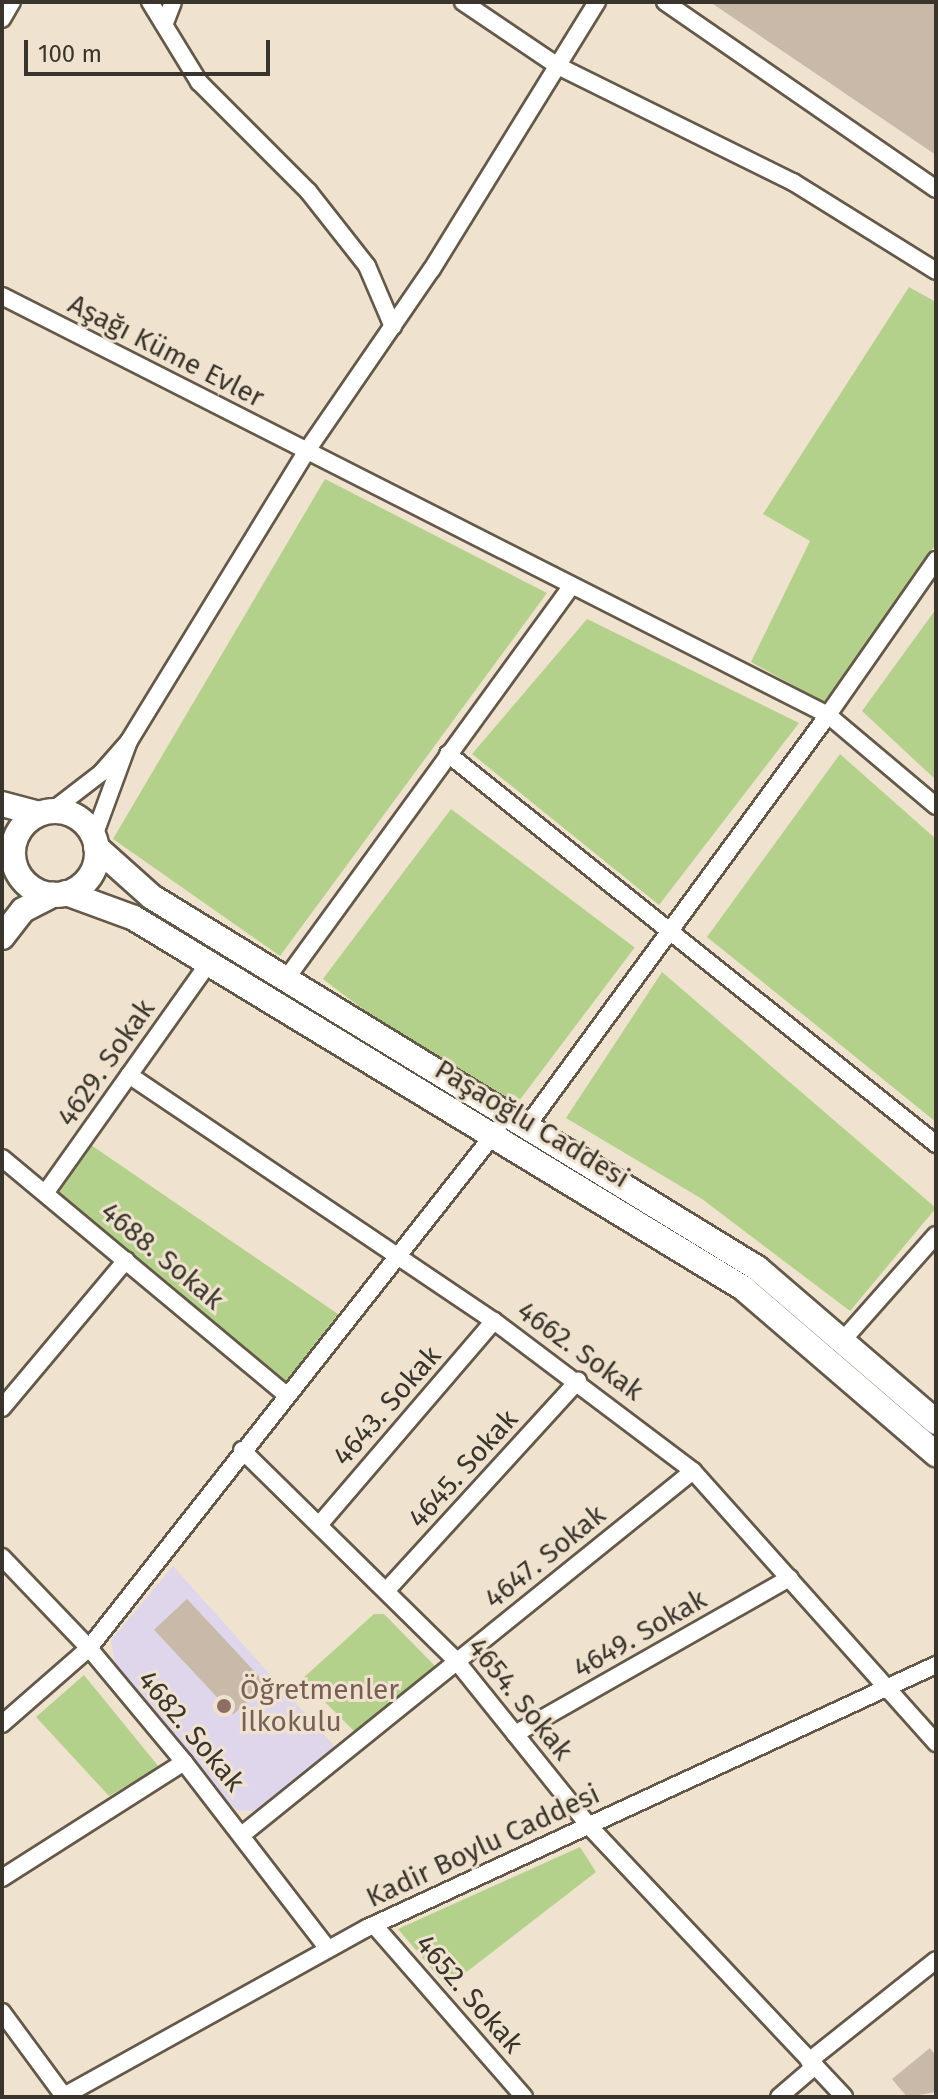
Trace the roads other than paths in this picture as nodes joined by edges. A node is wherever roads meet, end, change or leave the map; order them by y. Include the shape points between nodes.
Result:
1 (12, 2) edge
2 (150, 2) edge
3 (173, 2) edge
4 (463, 2) edge
5 (597, 2) edge
6 (665, 2) edge
7 (2, 19) edge
8 (165, 23) junction
9 (558, 66) junction
10 (936, 189) edge
11 (936, 271) edge
12 (2, 296) edge
13 (393, 327) junction
14 (306, 452) junction
15 (936, 560) edge
16 (572, 586) junction
17 (828, 715) junction
18 (129, 741) junction
19 (448, 754) junction
20 (2, 804) edge
21 (936, 806) edge
22 (46, 812) junction
23 (95, 842) junction
24 (11, 855) edge
25 (60, 894) junction
26 (2, 922) edge
27 (668, 930) junction
28 (2, 937) edge
29 (209, 963) junction
30 (286, 979) junction
31 (129, 1075) junction
32 (519, 1121) junction
33 (492, 1135) junction
34 (936, 1144) edge
35 (2, 1158) edge
36 (46, 1192) junction
37 (936, 1235) edge
38 (396, 1255) junction
39 (126, 1260) junction
40 (494, 1321) junction
41 (843, 1340) junction
42 (578, 1381) junction
43 (286, 1395) junction
44 (2, 1408) edge
45 (936, 1422) edge
46 (242, 1450) junction
47 (936, 1454) edge
48 (693, 1471) junction
49 (319, 1525) junction
50 (2, 1557) edge
51 (790, 1578) junction
52 (386, 1591) junction
53 (89, 1648) junction
54 (457, 1662) junction
55 (936, 1665) edge
56 (885, 1689) junction
57 (2, 1724) edge
58 (515, 1734) junction
59 (936, 1743) edge
60 (184, 1762) junction
61 (589, 1826) junction
62 (243, 1834) junction
63 (2, 1878) edge
64 (374, 1925) junction
65 (327, 1948) junction
66 (936, 1960) edge
67 (2, 2012) edge
68 (812, 2064) junction
69 (63, 2097) edge
70 (524, 2097) edge
71 (779, 2097) edge
72 (844, 2097) edge

1 - 7 street
2 - 8 street
3 - 8 street
4 - 9 street
5 - 9 street
6 - 10 street
8 - 13 street via 199,82 308,191 367,266
9 - 11 street via 793,182
9 - 13 street
12 - 14 street, Aşağı Küme Evler
13 - 14 street
14 - 16 street, Aşağı Küme Evler
14 - 18 street
15 - 17 street
16 - 17 street, Aşağı Küme Evler
16 - 19 street
17 - 21 street, Aşağı Küme Evler
17 - 27 street
18 - 22 street via 90,783
18 - 23 street
19 - 27 street
19 - 30 street
20 - 22 street
22 - 23 street via 80,818
22 - 24 street via 18,833
23 - 25 street via 88,879
23 - 30 street, Paşaoğlu Caddesi via 137,886
24 - 25 street via 29,885
24 - 26 street
25 - 28 street via 23,910
25 - 29 street, Paşaoğlu Caddesi via 119,910
27 - 32 street
27 - 34 street
29 - 31 street, 4629. Sokak
29 - 33 street, Paşaoğlu Caddesi
30 - 32 street, Paşaoğlu Caddesi
31 - 36 street, 4629. Sokak
31 - 38 street, 4662. Sokak
32 - 33 street
32 - 41 street, Paşaoğlu Caddesi via 757,1268
33 - 38 street
33 - 47 street, Paşaoğlu Caddesi via 743,1288
35 - 36 street, 4688. Sokak
36 - 39 street, 4688. Sokak
37 - 41 street
38 - 40 street, 4662. Sokak
38 - 43 street
39 - 43 street, 4688. Sokak
39 - 44 street
40 - 42 street, 4662. Sokak
40 - 49 street, 4643. Sokak
41 - 45 street, Paşaoğlu Caddesi
42 - 48 street, 4662. Sokak
42 - 52 street, 4645. Sokak
43 - 46 street
46 - 49 street, 4654. Sokak
46 - 53 street
48 - 51 street, 4662. Sokak
48 - 54 street, 4647. Sokak
49 - 52 street, 4654. Sokak
50 - 53 street, 4682. Sokak
51 - 56 street, 4662. Sokak
51 - 58 street, 4649. Sokak
52 - 54 street, 4654. Sokak
53 - 57 street
53 - 60 street, 4682. Sokak
54 - 58 street, 4654. Sokak
54 - 62 street, 4647. Sokak
55 - 56 street, Kadir Boylu Caddesi
56 - 59 street, 4662. Sokak
56 - 61 street, Kadir Boylu Caddesi
58 - 61 street, 4654. Sokak
60 - 62 street, 4682. Sokak
60 - 63 street
61 - 64 street, Kadir Boylu Caddesi
61 - 68 street, 4654. Sokak
62 - 65 street, 4682. Sokak
64 - 65 street, Kadir Boylu Caddesi
64 - 70 street, 4652. Sokak
65 - 69 street, Kadir Boylu Caddesi
66 - 68 street
67 - 69 street
68 - 71 street
68 - 72 street, 4654. Sokak

